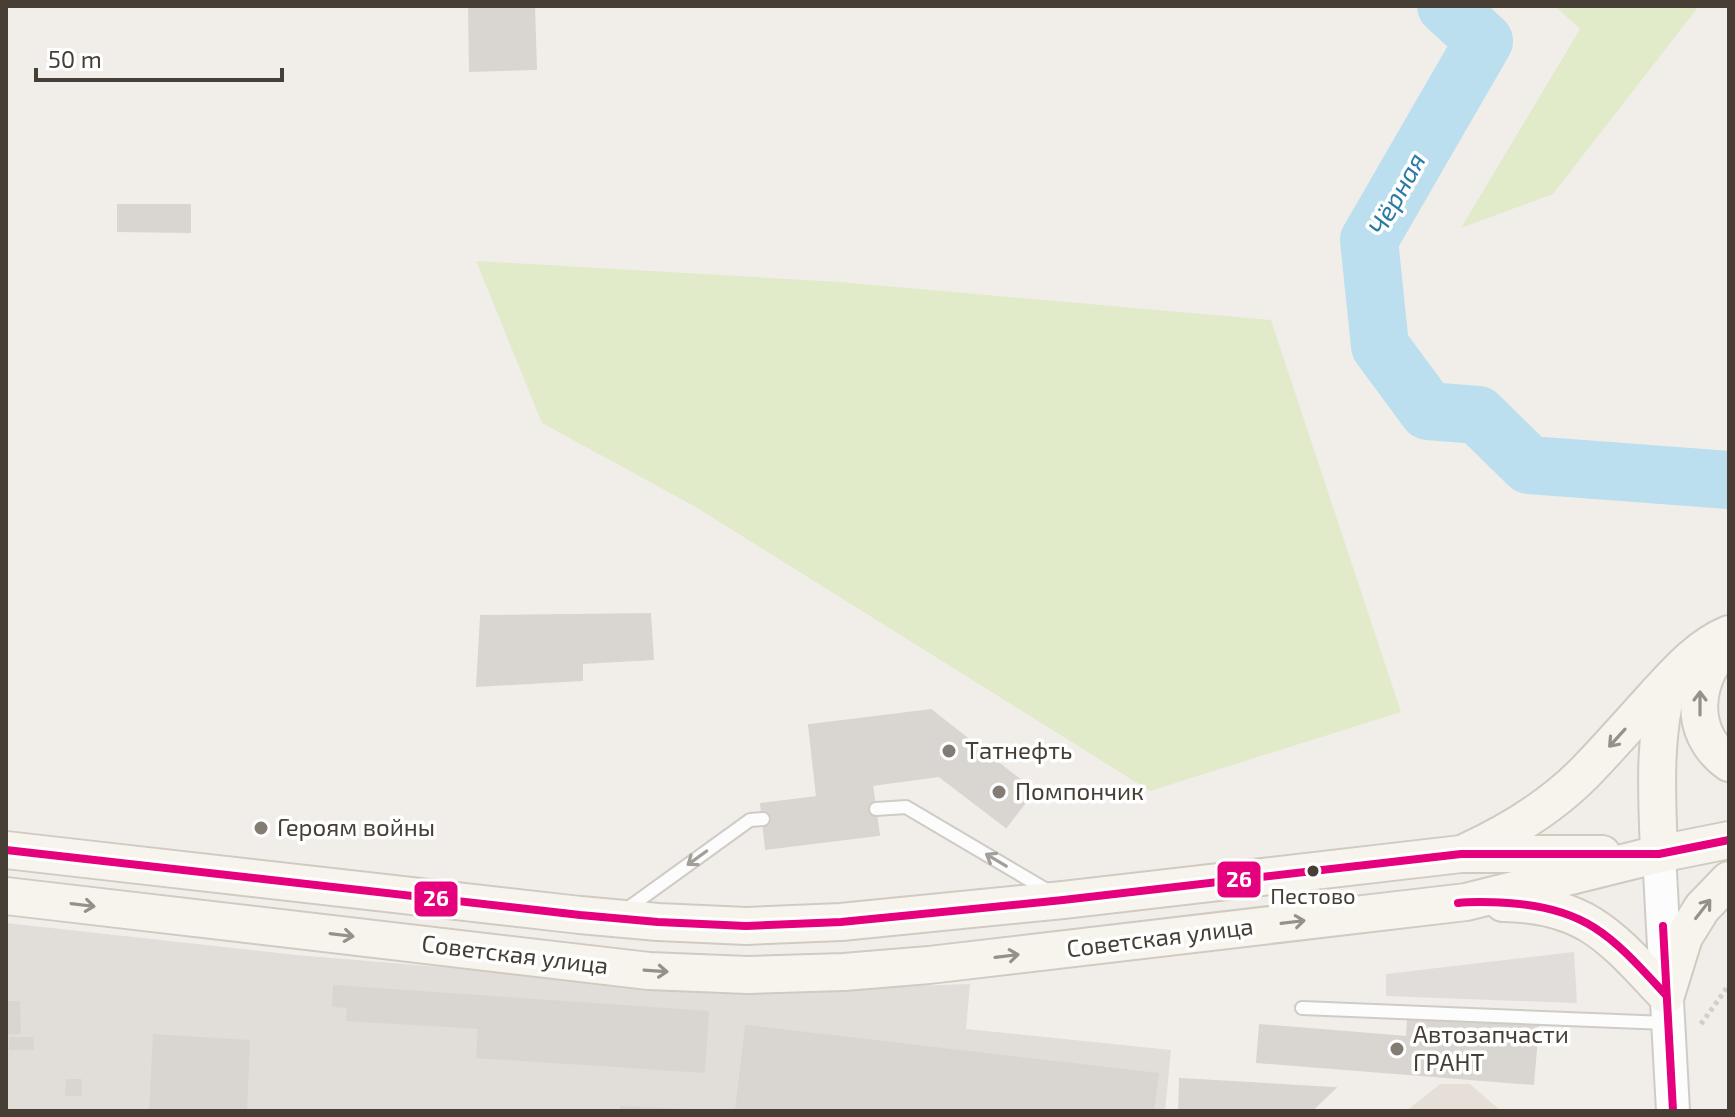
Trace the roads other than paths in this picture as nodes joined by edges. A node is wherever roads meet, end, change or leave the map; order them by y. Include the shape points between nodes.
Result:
1 (1729, 634) edge
2 (1729, 642) edge
3 (1669, 680) junction
4 (1729, 763) edge
5 (876, 809) dead end
6 (763, 819) dead end
7 (1729, 840) edge
8 (6, 850) edge
9 (1461, 854) junction
10 (1659, 854) junction
11 (1729, 880) edge
12 (6, 896) edge
13 (1063, 900) junction
14 (1466, 902) junction
15 (614, 918) junction
16 (1302, 1008) dead end
17 (1667, 1009) junction
18 (1673, 1111) edge

1 - 3 main road via 1695,654
4 -> 2 main road via 1706,737 1699,709 1703,679
3 -> 9 main road via 1566,790 1516,826
3 - 10 main road via 1658,743
13 -> 5 lane via 906,807
6 -> 15 lane via 750,820
7 - 10 main road
8 - 15 main road, Советская улица
9 - 10 main road, Советская улица
9 - 13 main road, Советская улица
10 - 14 main road, Советская улица
10 - 17 street
17 -> 11 main road via 1684,937
12 -> 14 main road, Советская улица via 649,971 748,975 929,965
13 - 15 main road, Советская улица via 746,926
14 - 17 main road via 1526,903 1584,920 1618,944
16 - 17 lane
17 - 18 street

